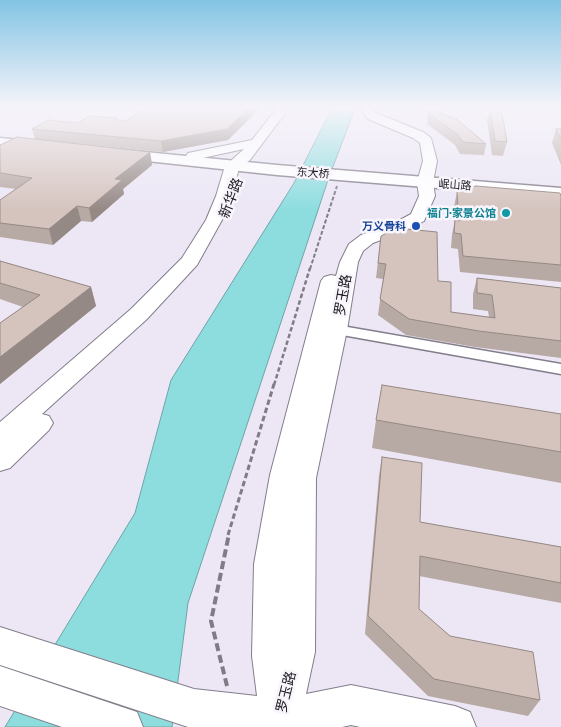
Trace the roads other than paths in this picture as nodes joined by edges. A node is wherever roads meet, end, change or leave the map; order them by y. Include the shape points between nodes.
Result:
1 (32, 142) edge
2 (426, 142) edge
3 (254, 143) joint
4 (4, 147) edge
5 (193, 156) junction
6 (238, 165) junction
7 (350, 173) joint
8 (426, 179) junction
9 (561, 187) edge
10 (561, 193) edge
11 (336, 330) junction
12 (561, 369) edge
13 (0, 437) edge
14 (0, 460) edge
15 (0, 646) edge
16 (10, 689) edge
17 (266, 721) edge
18 (122, 727) edge
19 (455, 727) edge

1 - 4 main road via 59,146 21,144
2 - 8 main road, 罗玉路 via 430,161
3 - 5 main road
3 - 6 main road
5 - 6 main road
5 - 6 main road via 102,150
6 - 7 main road, 东大桥
6 - 13 main road, 新华路 via 214,220 190,260 139,314
6 - 14 main road, 新华路 via 223,219 196,263 159,308
7 - 8 main road, 岷山路
8 - 9 main road, 岷山路
8 - 10 main road, 岷山路
8 - 11 main road, 罗玉路 via 427,196 418,216 367,239 355,248 349,262
8 - 17 main road, 罗玉路 via 408,216 391,226 353,237 342,246 336,260 285,475 271,564 271,656
11 - 12 street
11 - 17 main road, 罗玉路 via 301,478 296,652
15 - 17 main road via 194,709
16 - 18 main road
17 - 19 main road via 351,705

